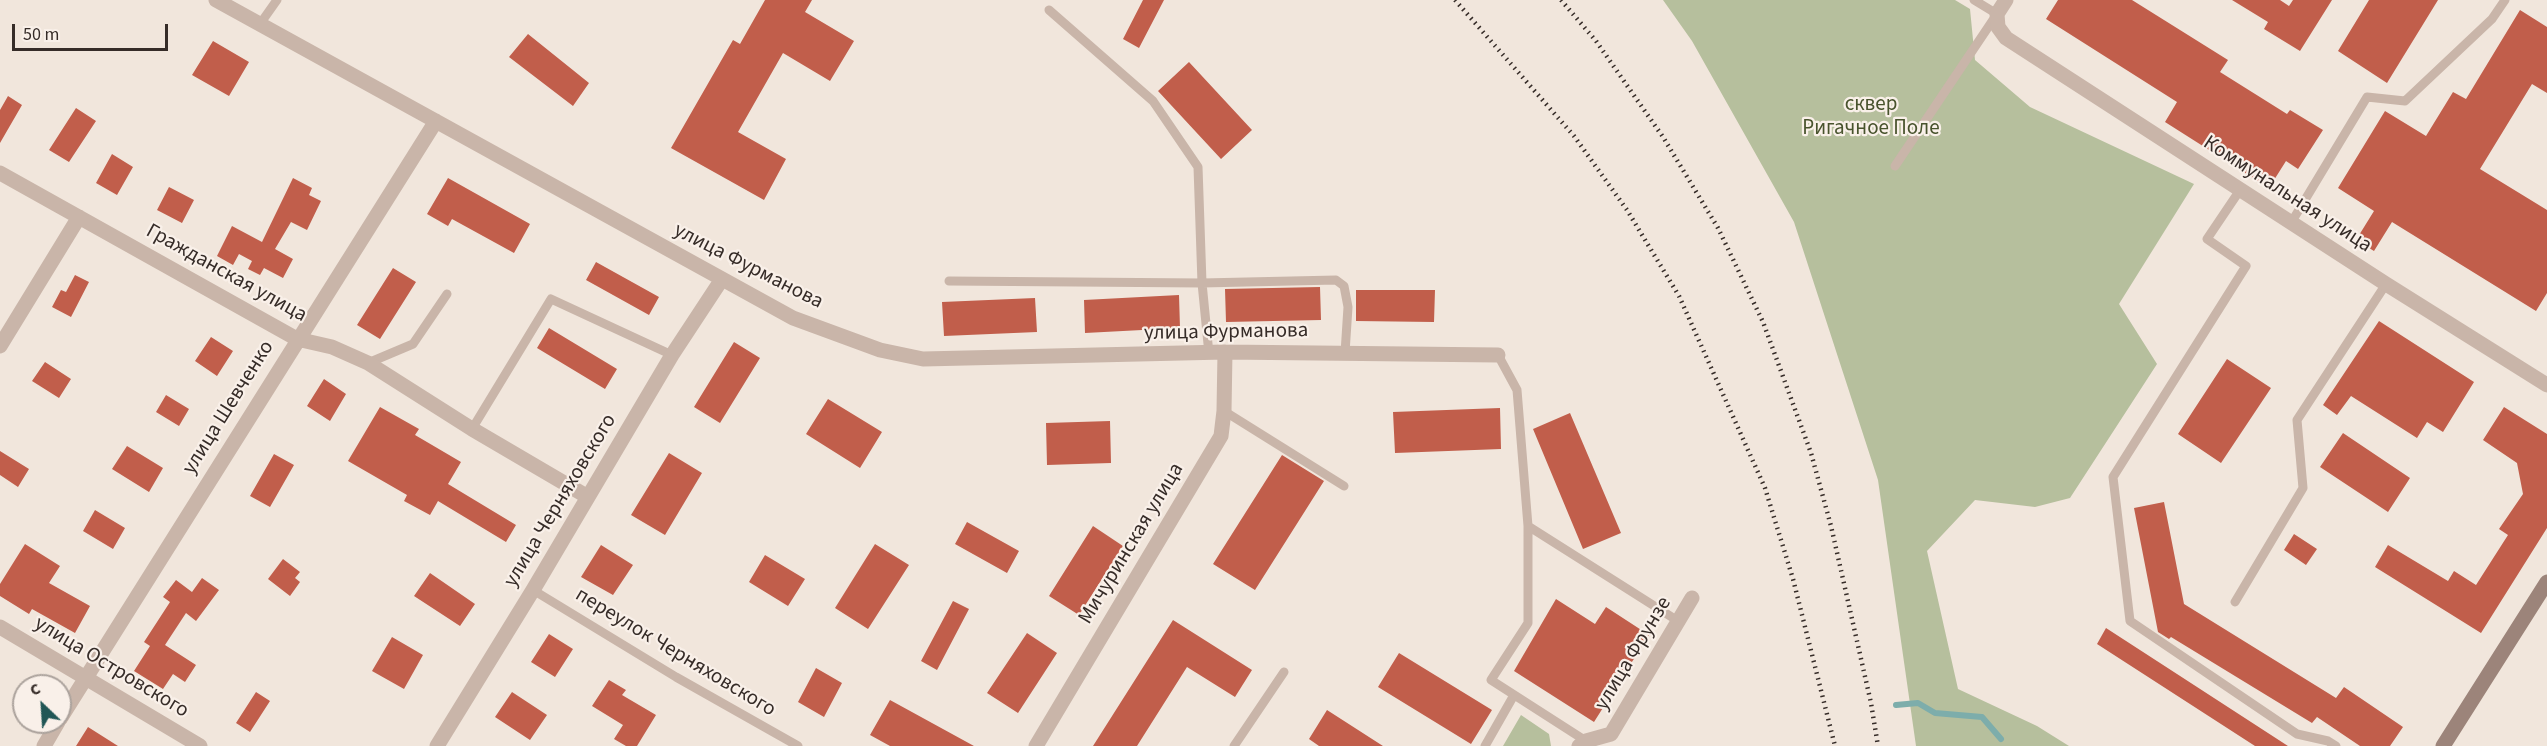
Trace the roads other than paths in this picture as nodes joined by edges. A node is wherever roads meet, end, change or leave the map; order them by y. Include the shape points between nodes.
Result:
1 (216, 0) edge
2 (277, 0) edge
3 (1974, 0) edge
4 (2006, 0) edge
5 (2505, 0) edge
6 (1049, 10) dead end
7 (1997, 14) junction
8 (260, 24) junction
9 (436, 121) junction
10 (1895, 166) dead end
11 (0, 173) edge
12 (2240, 190) junction
13 (80, 217) junction
14 (2291, 223) junction
15 (722, 279) junction
16 (949, 281) dead end
17 (1202, 284) junction
18 (2386, 284) junction
19 (447, 294) dead end
20 (297, 339) junction
21 (0, 345) edge
22 (1225, 352) junction
23 (1346, 353) junction
24 (1209, 354) junction
25 (672, 355) junction
26 (1498, 355) joint
27 (368, 363) junction
28 (2547, 385) edge
29 (1224, 411) junction
30 (472, 429) junction
31 (1344, 486) dead end
32 (588, 497) junction
33 (1528, 526) junction
34 (2547, 582) edge
35 (533, 590) junction
36 (1692, 598) dead end
37 (2235, 602) dead end
38 (1678, 621) junction
39 (0, 627) edge
40 (1284, 672) dead end
41 (85, 677) junction
42 (1514, 695) junction
43 (72, 699) edge
44 (1583, 744) edge
45 (200, 746) edge
46 (437, 746) edge
47 (798, 746) edge
48 (1036, 746) edge
49 (1234, 746) edge
50 (1485, 746) edge
51 (2336, 746) edge
52 (2444, 746) edge

1 - 8 street, улица Фурманова
2 - 8 lane
3 - 7 lane
4 - 7 street
5 - 14 lane via 2492,19 2405,101 2367,97
6 - 17 lane via 1153,101 1198,167
7 - 10 lane
7 - 12 street, Коммунальная улица via 1998,27 2006,38
8 - 9 street, улица Фурманова
9 - 15 street, улица Фурманова
9 - 20 street, улица Шевченко
11 - 13 street, Гражданская улица
12 - 14 street, Коммунальная улица
12 - 51 lane via 2207,239 2246,266 2113,477 2130,621 2297,734
13 - 20 street, Гражданская улица
13 - 21 street
14 - 18 street, Коммунальная улица
15 - 24 street, улица Фурманова via 793,318 880,350 923,359
15 - 25 street, улица Черняховского
16 - 17 lane
17 - 23 lane via 1336,280 1344,286 1348,307
17 - 24 lane
18 - 28 street, Коммунальная улица
18 - 37 lane via 2297,420 2303,488
19 - 27 lane via 412,344
20 - 27 street, Гражданская улица via 332,347
20 - 41 street, улица Шевченко
22 - 23 street, улица Фурманова
22 - 24 street, улица Фурманова
22 - 29 street, Мичуринская улица
23 - 26 street, улица Фурманова
25 - 30 lane via 551,298
25 - 32 street, улица Черняховского
26 - 33 lane via 1516,390
27 - 30 street, Гражданская улица
29 - 31 lane
29 - 48 street, Мичуринская улица via 1221,436
30 - 32 street, Гражданская улица
32 - 35 street, улица Черняховского
33 - 38 lane
33 - 42 lane via 1528,623 1491,680
34 - 52 main road
35 - 46 street, улица Черняховского
35 - 47 lane, переулок Черняховского
36 - 38 street, улица Фрунзе
38 - 44 street, улица Фрунзе via 1611,734
39 - 41 street, улица Островского
40 - 49 lane
41 - 43 street, улица Шевченко
41 - 45 street, улица Островского
42 - 44 lane
42 - 50 lane

